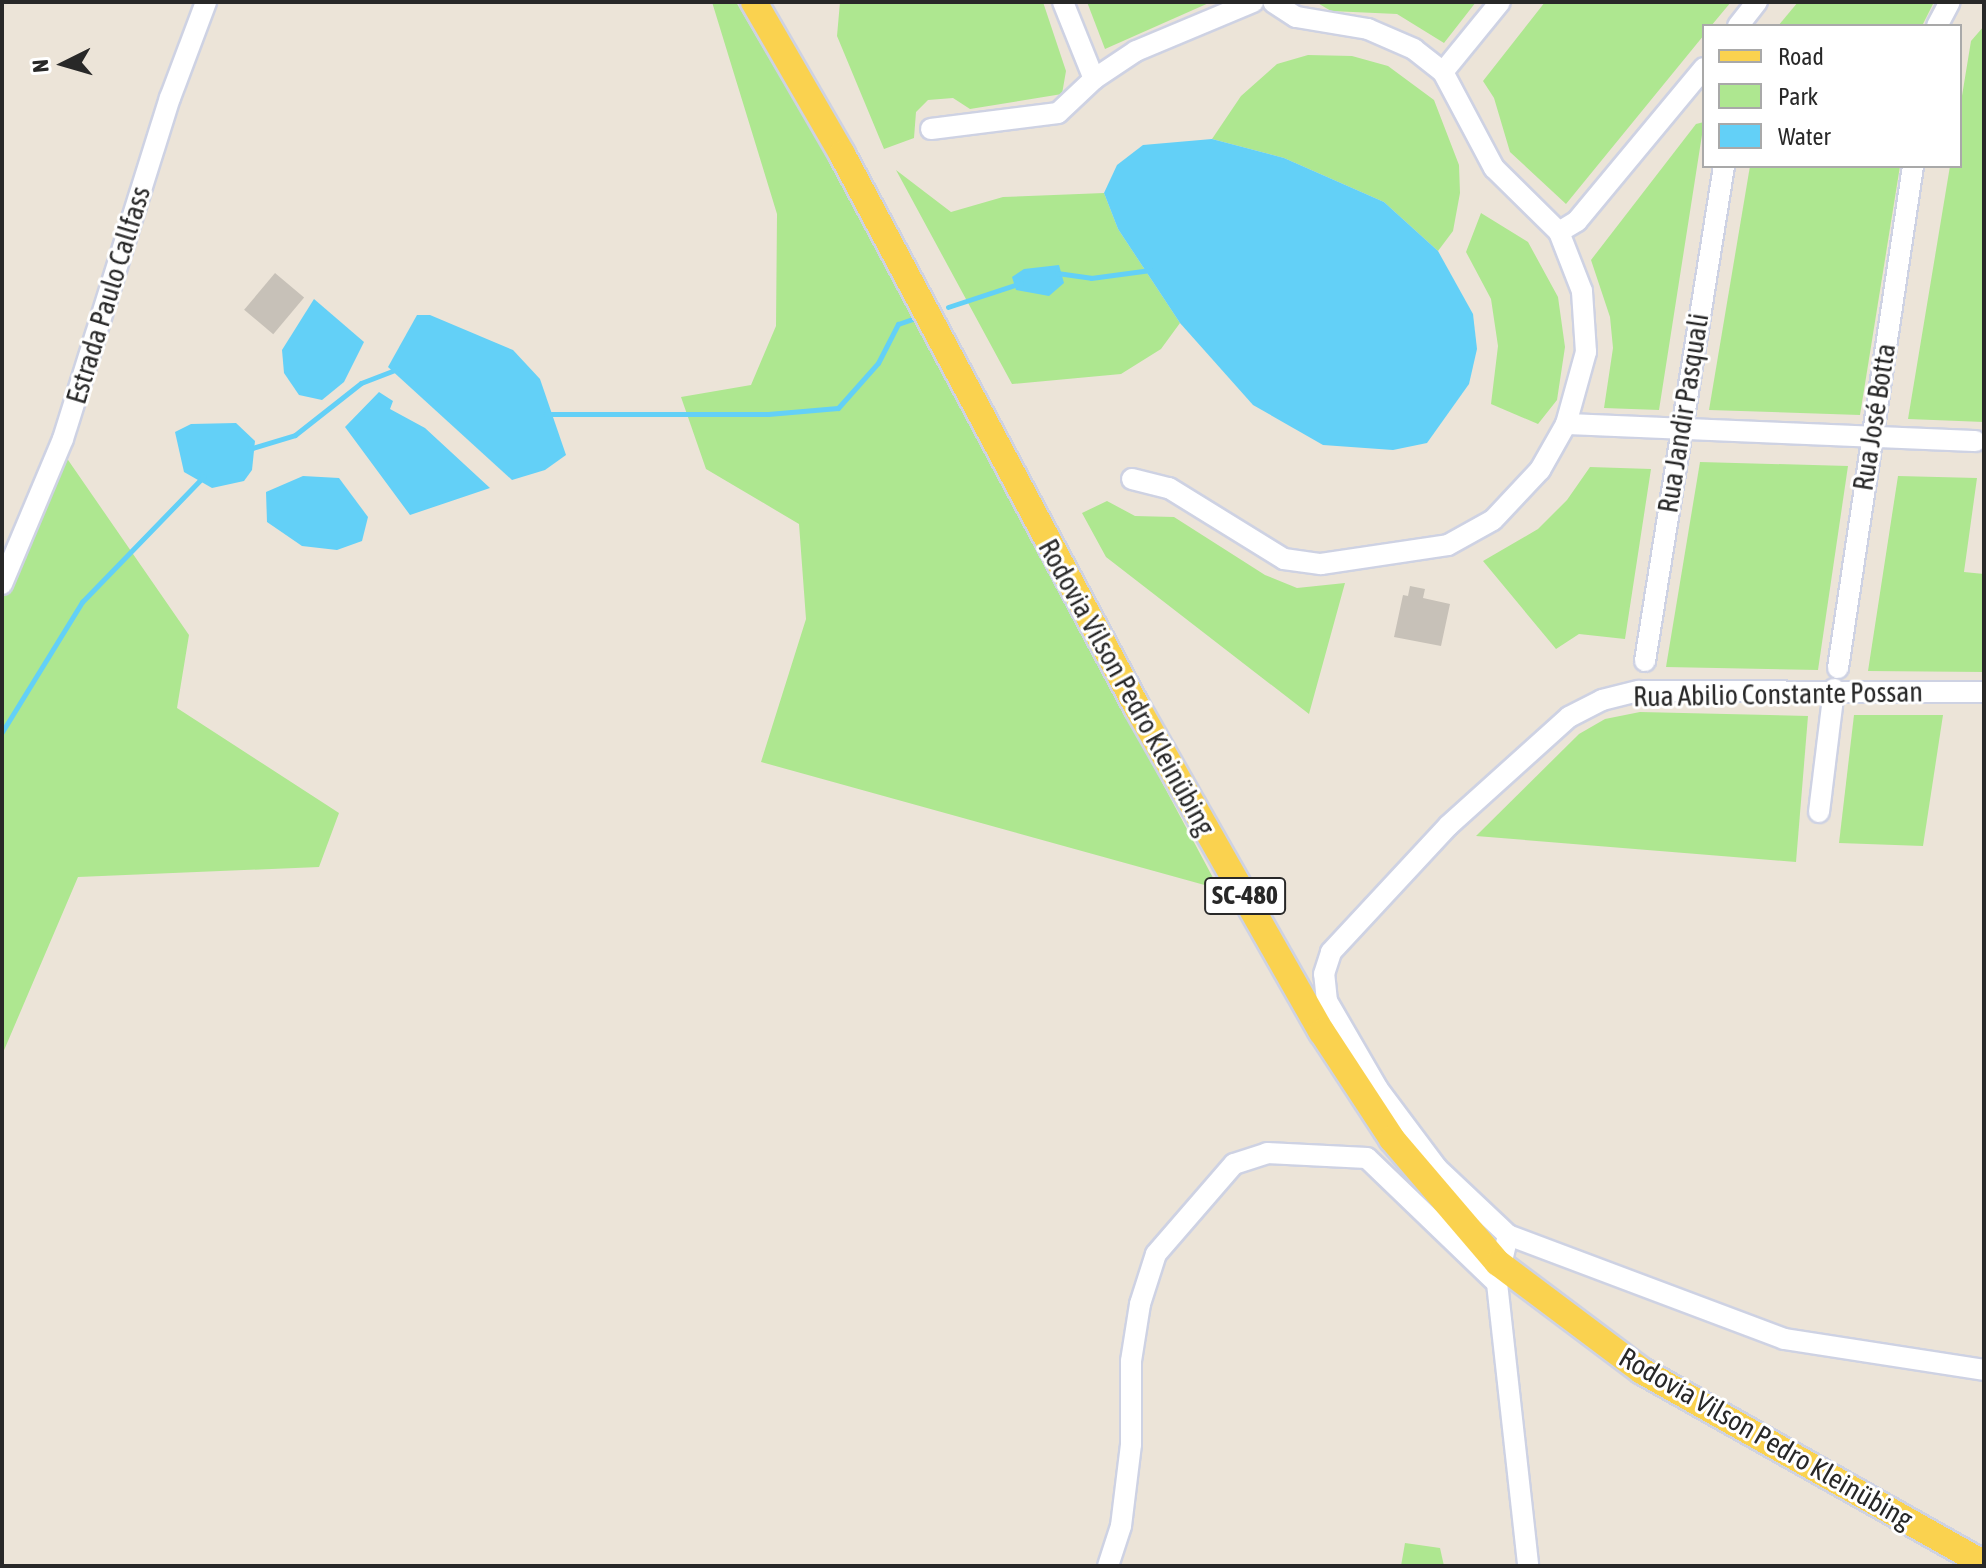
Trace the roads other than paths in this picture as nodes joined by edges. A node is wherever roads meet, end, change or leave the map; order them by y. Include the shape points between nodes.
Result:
1 (206, 2) edge
2 (754, 2) edge
3 (1063, 2) edge
4 (1253, 2) edge
5 (1273, 2) edge
6 (1500, 2) edge
7 (1757, 2) edge
8 (1950, 2) edge
9 (1740, 24) edge
10 (1938, 24) edge
11 (1702, 70) edge
12 (1443, 72) junction
13 (1094, 79) junction
14 (931, 129) dead end
15 (1724, 168) edge
16 (1913, 168) edge
17 (1559, 232) junction
18 (1566, 424) junction
19 (1680, 429) junction
20 (1870, 436) junction
21 (1976, 441) dead end
22 (1132, 479) dead end
23 (2, 584) edge
24 (1645, 661) dead end
25 (1838, 668) dead end
26 (1834, 689) junction
27 (1984, 692) edge
28 (1819, 812) dead end
29 (1508, 1235) junction
30 (1498, 1273) junction
31 (1984, 1370) edge
32 (1984, 1564) edge
33 (1108, 1566) edge
34 (1528, 1566) edge

1 - 23 street, Estrada Paulo Callfass via 170,98 63,439
2 - 30 main road, Rodovia Vilson Pedro Kleinübing / SC-480 via 842,154 1038,528 1322,1032 1392,1139
3 - 13 street
4 - 13 street via 1136,51
5 - 12 street via 1296,17 1368,29 1414,49
6 - 12 street
7 - 9 street
8 - 10 street
11 - 17 street via 1577,221
12 - 17 street via 1494,168
13 - 14 street via 1058,113
15 - 19 street, Rua Jandir Pasquali
16 - 20 street, Rua José Botta
17 - 18 street via 1582,291 1586,352
18 - 19 street
18 - 22 street via 1540,470 1493,520 1448,545 1321,564 1284,559 1169,488
19 - 20 street
19 - 24 street, Rua Jandir Pasquali
20 - 21 street
20 - 25 street, Rua José Botta
26 - 27 street, Rua Abilio Constante Possan
26 - 28 street
26 - 29 street, Rua Abilio Constante Possan via 1639,691 1569,717 1448,826 1331,952 1324,974 1327,1001 1378,1089 1437,1168
29 - 30 street
29 - 31 street via 1784,1339
30 - 32 main road, Rodovia Vilson Pedro Kleinübing / SC-480 via 1642,1371
30 - 33 street via 1367,1158 1267,1153 1234,1164 1156,1254 1140,1304 1131,1361 1131,1444 1121,1526
30 - 34 street

